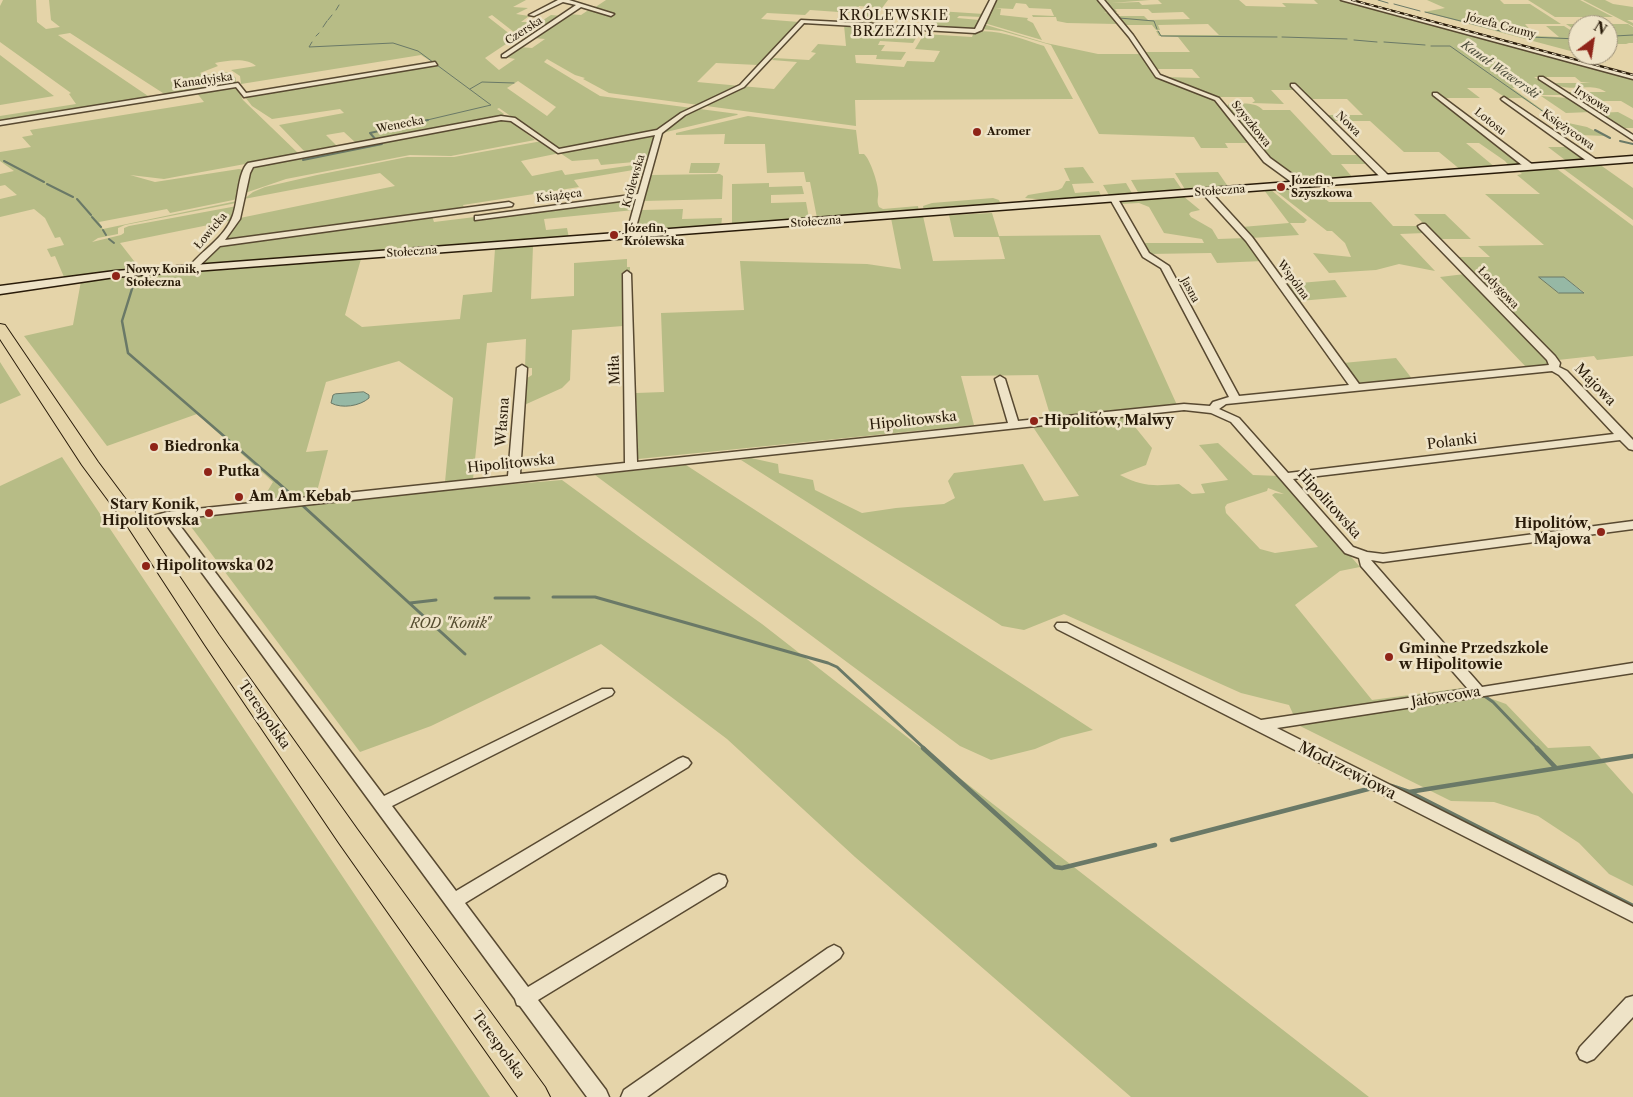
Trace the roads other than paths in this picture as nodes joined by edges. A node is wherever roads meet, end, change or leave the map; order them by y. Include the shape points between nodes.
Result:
1 (562, 0) edge
2 (993, 0) edge
3 (1101, 0) edge
4 (1344, 0) edge
5 (1364, 0) edge
6 (580, 5) junction
7 (611, 14) dead end
8 (532, 15) dead end
9 (504, 56) dead end
10 (435, 64) dead end
11 (1633, 71) edge
12 (1633, 77) edge
13 (1541, 78) dead end
14 (1293, 85) dead end
15 (1435, 94) dead end
16 (1504, 99) dead end
17 (0, 122) edge
18 (659, 132) junction
19 (1633, 138) edge
20 (1633, 160) edge
21 (1594, 162) junction
22 (1530, 168) junction
23 (245, 175) joint
24 (1386, 178) junction
25 (1300, 184) junction
26 (1206, 192) junction
27 (642, 196) junction
28 (1114, 199) junction
29 (509, 204) dead end
30 (478, 218) dead end
31 (1422, 226) dead end
32 (630, 236) junction
33 (217, 244) junction
34 (192, 268) junction
35 (627, 274) dead end
36 (0, 290) edge
37 (2, 334) edge
38 (522, 368) dead end
39 (1554, 368) junction
40 (1000, 380) dead end
41 (1356, 388) junction
42 (1236, 400) junction
43 (1213, 410) junction
44 (1014, 426) junction
45 (1623, 436) junction
46 (1633, 447) edge
47 (631, 466) junction
48 (1284, 477) junction
49 (514, 478) junction
50 (167, 516) junction
51 (136, 525) junction
52 (1633, 525) edge
53 (1365, 556) junction
54 (1062, 626) dead end
55 (1633, 668) edge
56 (606, 692) dead end
57 (1479, 692) junction
58 (1259, 726) junction
59 (683, 763) dead end
60 (380, 805) junction
61 (719, 881) dead end
62 (452, 902) junction
63 (1633, 915) edge
64 (834, 953) dead end
65 (524, 999) junction
66 (1633, 1004) edge
67 (1587, 1053) dead end
68 (535, 1097) edge
69 (599, 1097) edge
70 (631, 1097) edge

1 - 6 street
1 - 8 street
2 - 18 street via 979,30 975,31 803,21 742,86 683,114
3 - 25 street, Szyszkowa via 1158,76 1217,99 1267,160
4 - 12 street
5 - 11 street, Józefa Czumy
6 - 7 street
6 - 9 street, Czerska
10 - 17 street, Kanadyjska via 244,94 238,85
13 - 19 street, Irysowa
14 - 24 street, Nowa
15 - 22 street, Lotosu
16 - 21 street, Księżycowa
18 - 23 street, Wenecka via 562,151 513,119 502,118 255,164 248,167
18 - 27 street, Królewska
20 - 21 street, Stołeczna
21 - 22 street, Stołeczna
22 - 24 street, Stołeczna
23 - 33 street, Łowicka via 236,220
24 - 25 street, Stołeczna
25 - 26 street, Stołeczna
26 - 28 street, Stołeczna
26 - 41 street, Wspólna via 1250,239
27 - 30 street, Książęca
27 - 32 street, Królewska
28 - 32 street, Stołeczna
28 - 42 street, Jasna via 1146,255 1165,266
29 - 33 street
31 - 39 street, Łodygowa via 1552,358
32 - 34 street, Stołeczna
33 - 34 street, Łowicka
34 - 36 street, Stołeczna via 55,281
35 - 47 street, Miła
37 - 51 main road, Terespolska
38 - 49 street, Własna
39 - 41 street
39 - 45 street, Majowa via 1563,373
40 - 44 street
41 - 42 street
42 - 43 street via 1221,402
43 - 44 street, Hipolitowska via 1184,407
43 - 48 street, Hipolitowska via 1235,420
44 - 47 street, Hipolitowska
45 - 46 street, Majowa
45 - 48 street, Polanki
47 - 49 street, Hipolitowska
48 - 53 street, Hipolitowska via 1349,550
49 - 50 street, Hipolitowska
50 - 51 street, Hipolitowska
50 - 60 street
51 - 68 main road, Terespolska via 263,714
52 - 53 street, Hipolitowska via 1383,558
53 - 57 street via 1365,563
54 - 58 street, Modrzewiowa
55 - 57 street, Jałowcowa
56 - 60 street
57 - 58 street, Jałowcowa
58 - 63 street, Modrzewiowa
59 - 62 street
60 - 62 street
61 - 65 street
62 - 65 street
64 - 70 street
65 - 69 street
66 - 67 street

